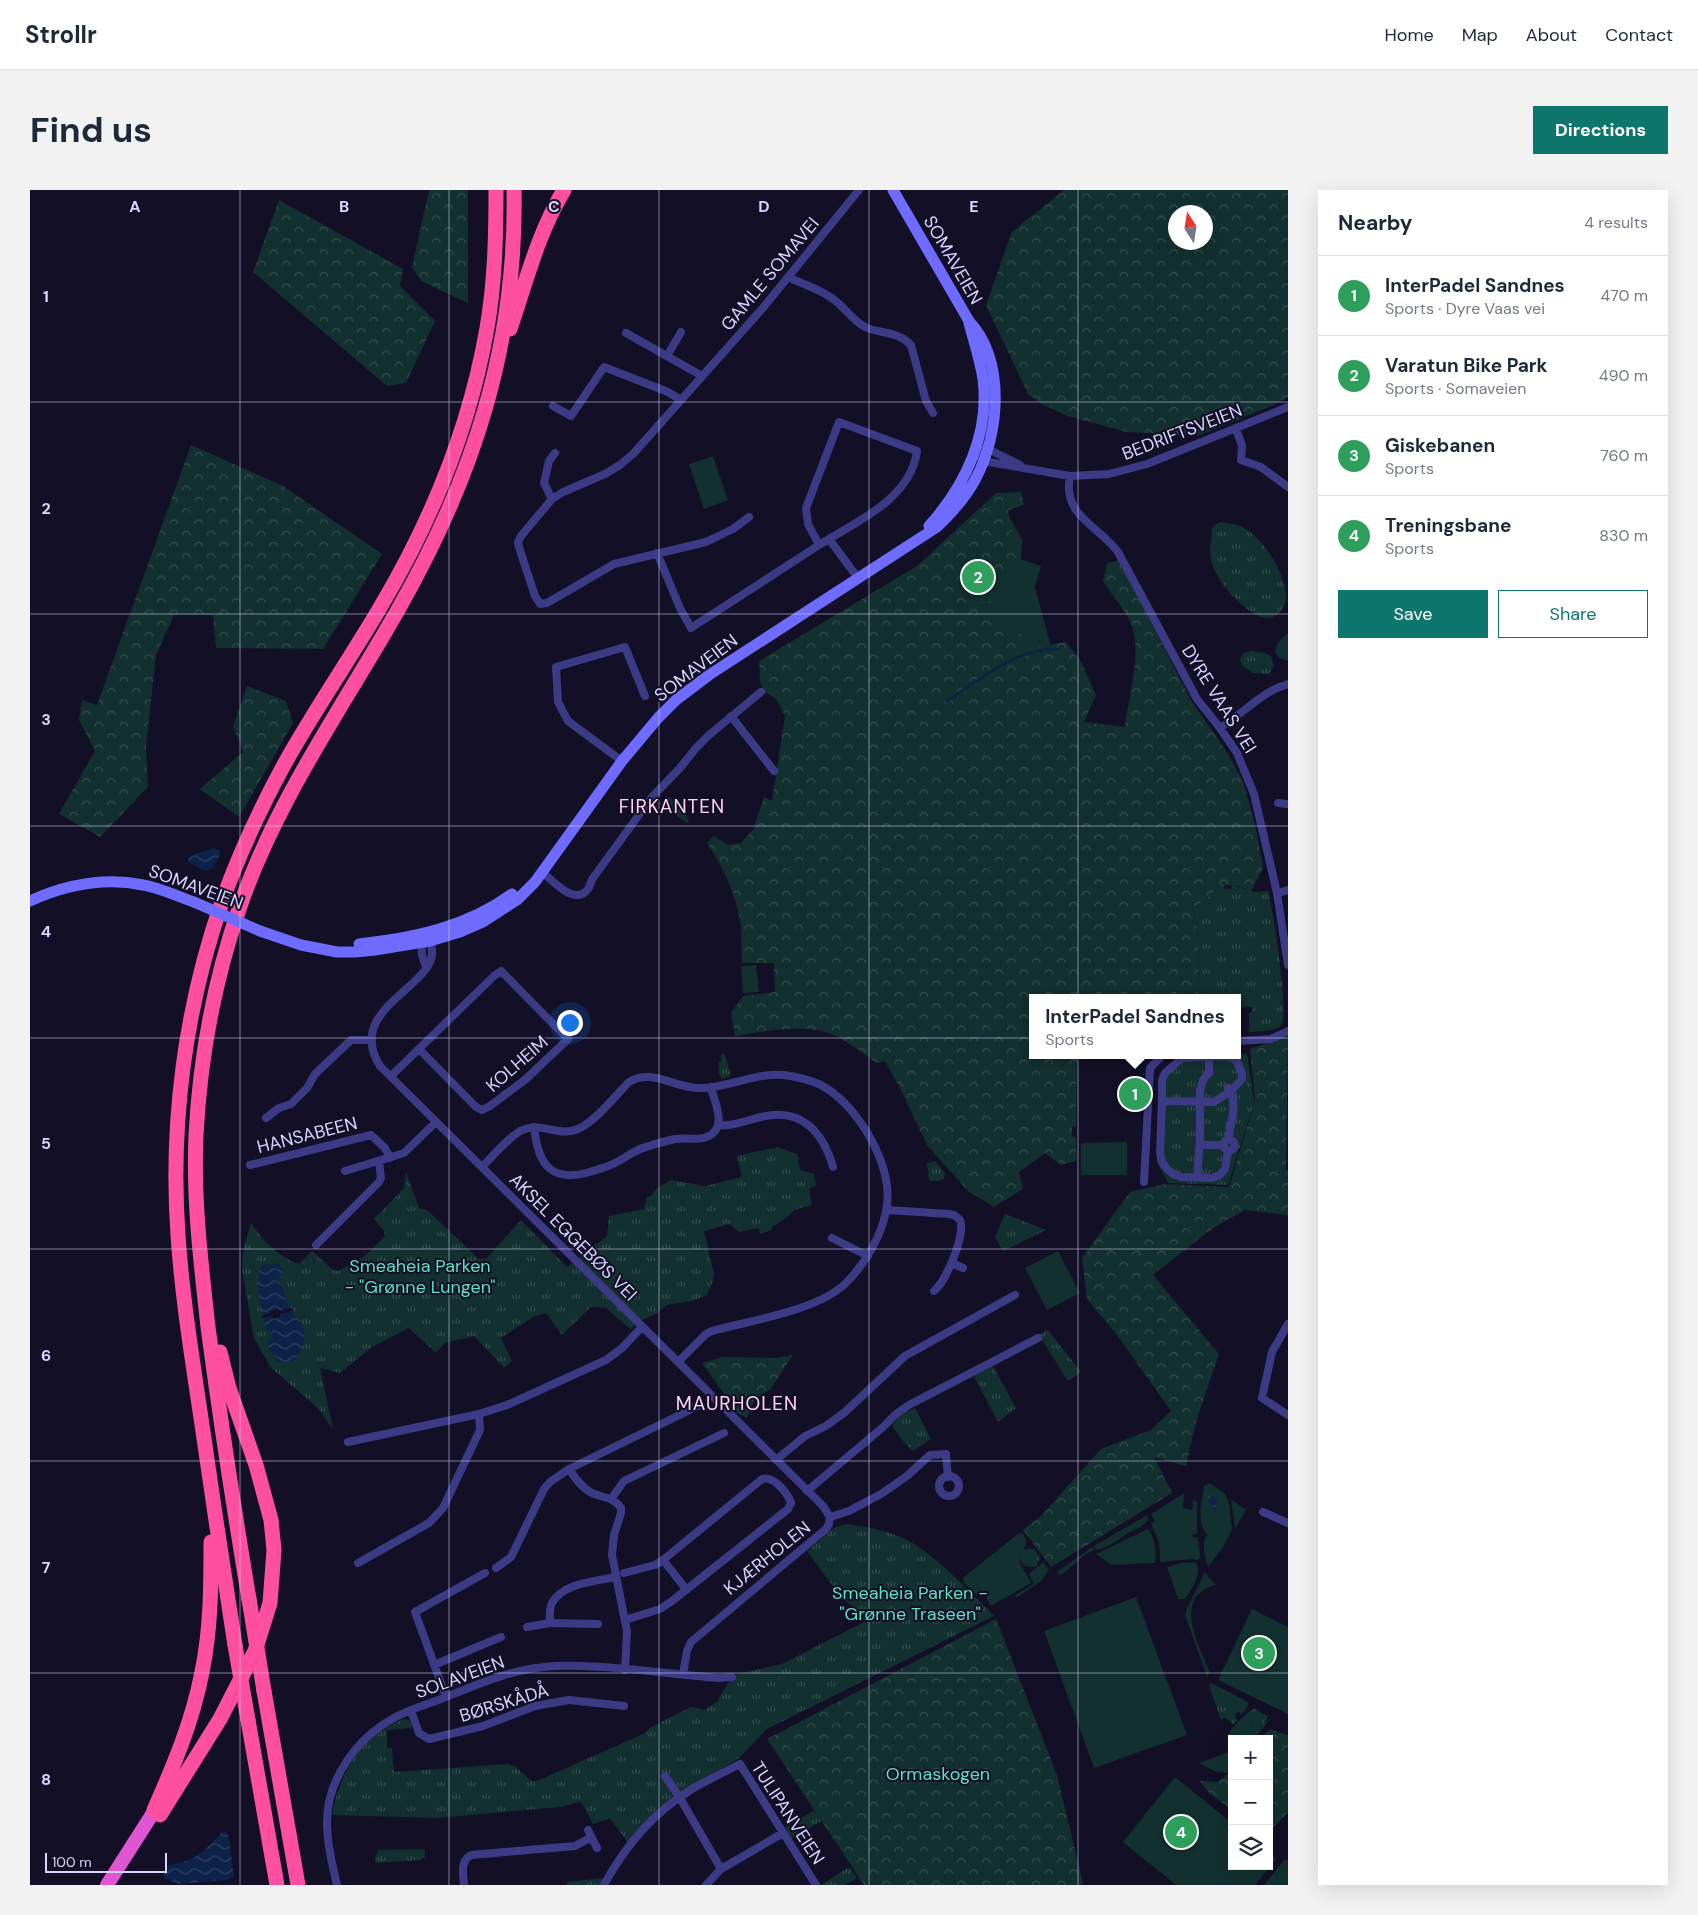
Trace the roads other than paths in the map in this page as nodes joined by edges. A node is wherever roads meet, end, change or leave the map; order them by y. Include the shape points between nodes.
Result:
1 (496, 190) edge
2 (514, 190) edge
3 (564, 190) edge
4 (860, 190) edge
5 (893, 190) edge
6 (788, 277) junction
7 (969, 321) junction
8 (681, 332) dead end
9 (626, 333) dead end
10 (667, 356) junction
11 (499, 358) junction
12 (702, 376) junction
13 (681, 400) junction
14 (554, 406) dead end
15 (1288, 407) edge
16 (933, 413) dead end
17 (1236, 428) junction
18 (988, 449) junction
19 (975, 451) junction
20 (555, 453) dead end
21 (983, 461) junction
22 (1024, 467) junction
23 (1070, 476) junction
24 (1288, 487) edge
25 (552, 499) junction
26 (749, 517) dead end
27 (829, 539) junction
28 (916, 540) junction
29 (819, 545) junction
30 (657, 553) junction
31 (858, 578) junction
32 (1288, 684) edge
33 (761, 692) dead end
34 (645, 696) dead end
35 (731, 716) junction
36 (1220, 728) junction
37 (622, 761) junction
38 (774, 771) dead end
39 (1278, 803) dead end
40 (1288, 804) edge
41 (541, 872) junction
42 (1288, 890) edge
43 (1277, 894) junction
44 (30, 901) edge
45 (424, 939) junction
46 (1288, 965) edge
47 (1288, 1031) edge
48 (372, 1040) junction
49 (1241, 1041) edge
50 (419, 1050) junction
51 (1159, 1059) edge
52 (1180, 1059) edge
53 (1209, 1059) edge
54 (1234, 1059) edge
55 (390, 1076) junction
56 (711, 1087) junction
57 (1230, 1090) junction
58 (1162, 1101) junction
59 (1201, 1105) junction
60 (266, 1118) dead end
61 (436, 1122) junction
62 (719, 1125) junction
63 (534, 1127) junction
64 (1200, 1145) junction
65 (1227, 1145) junction
66 (390, 1158) junction
67 (379, 1162) junction
68 (250, 1165) dead end
69 (482, 1167) junction
70 (832, 1167) dead end
71 (345, 1171) dead end
72 (1197, 1178) junction
73 (1144, 1182) dead end
74 (887, 1210) junction
75 (832, 1238) dead end
76 (316, 1245) dead end
77 (868, 1256) junction
78 (952, 1263) junction
79 (963, 1268) dead end
80 (204, 1290) junction
81 (934, 1291) dead end
82 (1014, 1295) dead end
83 (1288, 1324) edge
84 (642, 1327) junction
85 (1038, 1338) dead end
86 (678, 1362) junction
87 (700, 1405) dead end
88 (479, 1414) junction
89 (1288, 1415) edge
90 (724, 1433) dead end
91 (348, 1442) dead end
92 (776, 1460) junction
93 (569, 1469) junction
94 (948, 1476) dead end
95 (807, 1491) junction
96 (611, 1499) junction
97 (1263, 1512) dead end
98 (830, 1517) junction
99 (215, 1521) junction
100 (1288, 1523) edge
101 (663, 1560) junction
102 (358, 1563) dead end
103 (496, 1568) dead end
104 (485, 1573) dead end
105 (624, 1574) dead end
106 (616, 1577) junction
107 (686, 1589) junction
108 (625, 1620) junction
109 (550, 1623) junction
110 (598, 1624) dead end
111 (527, 1628) dead end
112 (501, 1637) dead end
113 (434, 1665) junction
114 (625, 1670) junction
115 (682, 1674) junction
116 (732, 1677) dead end
117 (446, 1697) junction
118 (624, 1706) dead end
119 (411, 1711) junction
120 (665, 1776) dead end
121 (680, 1798) junction
122 (156, 1814) junction
123 (588, 1830) dead end
124 (783, 1833) junction
125 (590, 1838) junction
126 (597, 1848) dead end
127 (721, 1869) junction
128 (106, 1885) edge
129 (117, 1885) edge
130 (277, 1885) edge
131 (298, 1885) edge
132 (337, 1885) edge
133 (464, 1885) edge
134 (604, 1885) edge
135 (706, 1885) edge
136 (816, 1885) edge

1 - 99 highway via 487,327 461,434 412,550 382,606 286,762 243,849 213,930 193,1012 177,1132 178,1235
2 - 11 highway via 514,244
3 - 11 highway via 537,246
4 - 6 street, GAMLE SOMAVEI
5 - 7 main road, SOMAVEIEN
6 - 12 street, GAMLE SOMAVEI
6 - 16 street via 829,297 864,326 906,339 911,345 926,401
7 - 18 main road, SOMAVEIEN via 986,345 994,378
7 - 19 main road, SOMAVEIEN via 983,385 982,420
8 - 10 street
9 - 10 street
10 - 12 street
11 - 80 highway via 475,443 444,523 284,805 259,856 230,934 202,1060 197,1115 196,1204
12 - 13 street, GAMLE SOMAVEI
13 - 14 street via 604,367 571,416
13 - 25 street, GAMLE SOMAVEI via 620,465
15 - 17 street, BEDRIFTSVEIEN
17 - 23 street, BEDRIFTSVEIEN via 1128,470
17 - 24 street via 1242,446 1241,460 1261,468
18 - 19 street
18 - 21 main road, SOMAVEIEN
18 - 22 street, BEDRIFTSVEIEN
19 - 21 street
19 - 28 main road, SOMAVEIEN via 950,501
20 - 25 street via 549,461 544,483
21 - 22 street, BEDRIFTSVEIEN
21 - 28 main road, SOMAVEIEN via 958,505 937,527
22 - 23 street, BEDRIFTSVEIEN
23 - 36 street, DYRE VAAS VEI via 1067,488 1074,507 1118,552 1197,699
25 - 30 street, GAMLE SOMAVEI via 518,542 540,604 614,564
26 - 30 street, GAMLE SOMAVEI via 717,538
27 - 29 street
27 - 29 street via 879,507 896,492 908,477 917,451 840,422 806,508 808,524
27 - 31 street
28 - 31 main road, SOMAVEIEN
29 - 30 street via 694,627 689,625
31 - 37 main road, SOMAVEIEN via 676,700
32 - 36 street via 1266,694
33 - 35 street
34 - 37 street via 625,647 556,667 558,702 568,721
35 - 38 street
35 - 41 street via 708,735 652,797 593,878 588,890 574,895
36 - 43 street, DYRE VAAS VEI via 1249,779
37 - 41 main road, SOMAVEIEN
39 - 40 street
41 - 45 main road, SOMAVEIEN via 483,913
42 - 43 street
43 - 46 street, DYRE VAAS VEI
44 - 45 main road, SOMAVEIEN, bridge via 78,885 116,882 148,886 260,930 337,952 355,952
45 - 48 street via 426,967 416,981 380,1014
47 - 49 street via 1271,1039
48 - 55 street, AKSEL EGGEBØS VEI via 376,1059
48 - 60 street via 351,1040 314,1074 307,1088 291,1104
50 - 50 street, KOLHEIM via 502,971 568,1039 526,1079 482,1110
50 - 55 street, KOLHEIM
51 - 73 street via 1150,1068
52 - 58 street via 1162,1080
53 - 59 street
54 - 57 street via 1242,1079
55 - 61 street, AKSEL EGGEBØS VEI
56 - 62 street
56 - 63 street via 683,1087 652,1076 640,1077 629,1082 580,1128 567,1133
56 - 74 street via 773,1074 801,1078 826,1087 847,1105 882,1163
57 - 59 street via 1214,1102
57 - 65 street via 1232,1102
58 - 59 street
58 - 72 street via 1162,1162 1173,1174
59 - 64 street
61 - 66 street via 404,1153
61 - 69 street, AKSEL EGGEBØS VEI
62 - 63 street via 705,1138 675,1139 643,1147 614,1164 570,1176 550,1170 538,1146
62 - 70 street via 772,1115 793,1117 820,1136
63 - 69 street via 516,1134
64 - 65 street
64 - 72 street
65 - 72 street via 1225,1169 1220,1175
66 - 67 street
66 - 68 street, HANSABEEN via 385,1148 371,1135
67 - 71 street
67 - 76 street via 379,1182
69 - 84 street, AKSEL EGGEBØS VEI
74 - 77 street via 880,1234
74 - 78 street via 957,1217 962,1228
75 - 77 street
77 - 86 street via 846,1283 824,1298 796,1309 712,1331
78 - 79 street
78 - 81 street via 942,1284
80 - 122 highway via 228,1388 264,1493 272,1527 273,1576 270,1603 254,1651 220,1719
80 - 131 highway, bridge via 249,1599
82 - 92 street via 905,1356 844,1412 805,1436
83 - 89 street via 1272,1352 1262,1398
84 - 86 street, AKSEL EGGEBØS VEI
84 - 88 street via 606,1360 507,1405
85 - 95 street via 903,1409
86 - 92 street, AKSEL EGGEBØS VEI
87 - 93 street
88 - 91 street
88 - 102 street via 481,1423 477,1437 436,1517
90 - 96 street via 624,1481
92 - 95 street, AKSEL EGGEBØS VEI
93 - 96 street via 592,1493
93 - 103 street via 544,1489 514,1551
94 - 98 street, KJÆRHOLEN via 946,1454 930,1455 880,1494
95 - 98 street, AKSEL EGGEBØS VEI
96 - 106 street via 618,1504 621,1513 612,1547
97 - 100 street
98 - 115 street, KJÆRHOLEN via 826,1528 691,1642
99 - 122 highway via 211,1540 208,1634 202,1672 192,1712
99 - 130 highway, bridge
101 - 105 street
101 - 107 street
101 - 107 street via 762,1479 772,1480 789,1496 788,1508
104 - 113 street via 415,1612
106 - 108 street
106 - 109 street via 573,1587 561,1594 552,1604
107 - 108 street via 660,1609
108 - 114 street via 628,1637
109 - 110 street
109 - 111 street
112 - 113 street
113 - 117 street
114 - 115 street, SOLAVEIEN
114 - 117 street, SOLAVEIEN via 576,1666 535,1668 488,1679
115 - 116 street, SOLAVEIEN
117 - 119 street, SOLAVEIEN
118 - 119 street, BØRSKÅDÅ via 569,1700 552,1702 483,1726 430,1739 419,1734
119 - 132 street, SOLAVEIEN via 370,1734 357,1746 335,1783 326,1820
120 - 121 street
121 - 124 street, TULIPANVEIEN via 740,1764
121 - 127 street
121 - 134 street via 641,1831
122 - 128 highway
122 - 129 highway
123 - 125 street
124 - 127 street
124 - 136 street, TULIPANVEIEN
125 - 126 street
125 - 133 street via 575,1846 471,1855 463,1862
127 - 135 street

